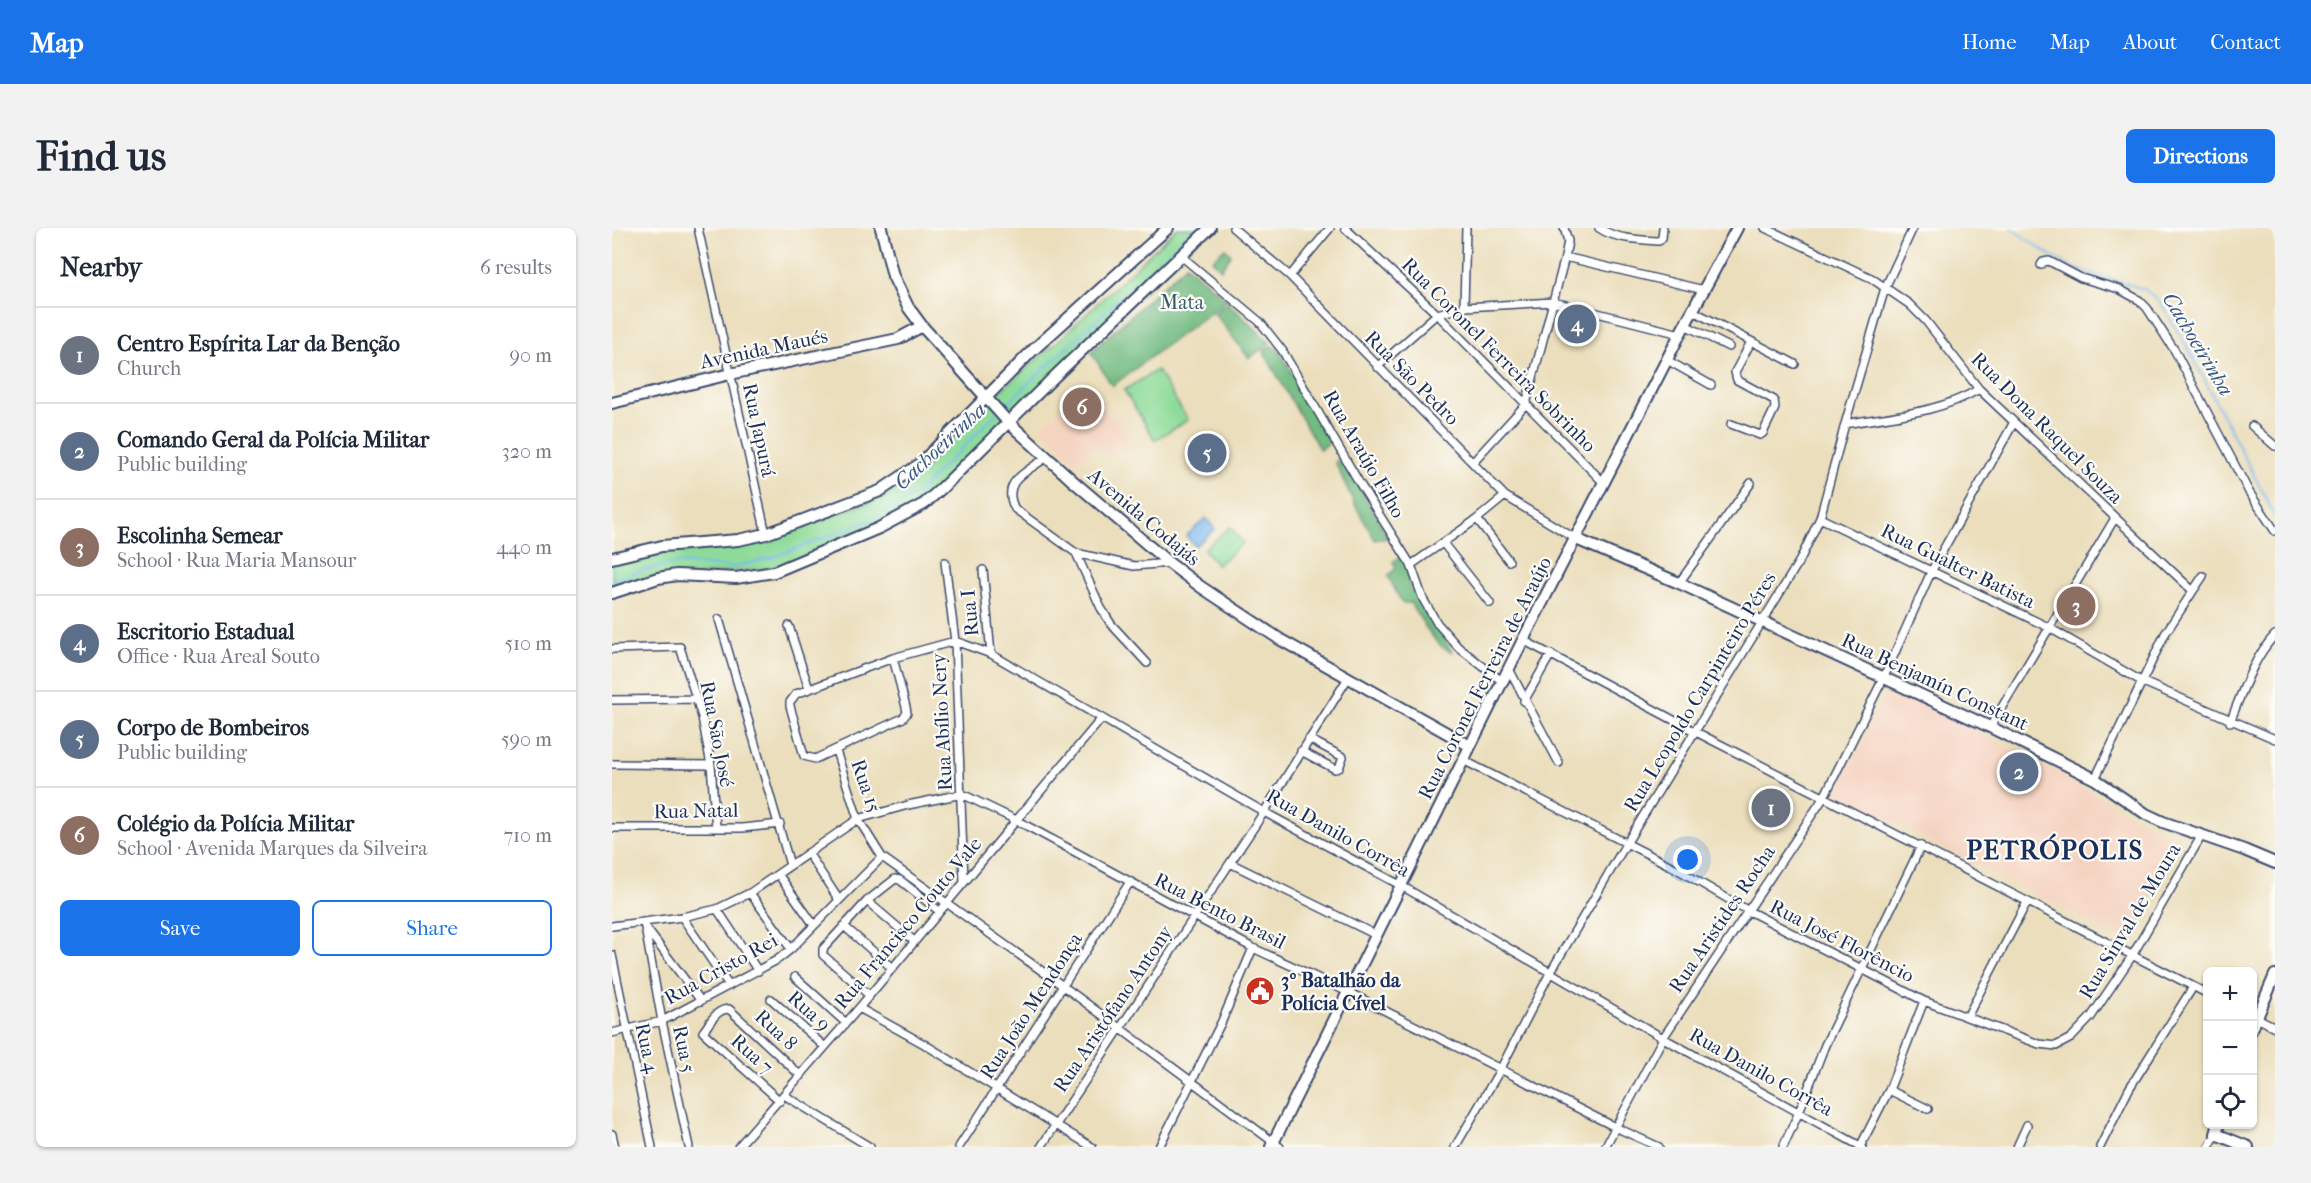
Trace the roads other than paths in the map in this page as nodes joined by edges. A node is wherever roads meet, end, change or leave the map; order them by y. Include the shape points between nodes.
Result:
1 (698, 228) edge
2 (881, 228) edge
3 (1168, 228) edge
4 (1210, 228) edge
5 (1233, 228) edge
6 (1330, 228) edge
7 (1345, 228) edge
8 (1466, 228) edge
9 (1564, 228) edge
10 (1599, 228) edge
11 (1663, 228) edge
12 (1737, 228) edge
13 (1913, 228) edge
14 (1768, 229) edge
15 (1180, 255) junction
16 (1565, 257) junction
17 (2041, 265) dead end
18 (1290, 276) junction
19 (1885, 288) junction
20 (1704, 290) junction
21 (1554, 302) junction
22 (1464, 307) junction
23 (1693, 311) junction
24 (1437, 314) junction
25 (922, 326) junction
26 (1682, 329) junction
27 (1750, 342) junction
28 (1729, 347) dead end
29 (1667, 360) junction
30 (1795, 364) dead end
31 (1377, 367) junction
32 (730, 374) junction
33 (1711, 385) dead end
34 (1979, 389) junction
35 (988, 399) junction
36 (612, 403) edge
37 (1526, 404) junction
38 (1006, 420) junction
39 (2014, 422) junction
40 (1731, 424) dead end
41 (1845, 424) junction
42 (2252, 426) dead end
43 (2275, 446) edge
44 (1047, 457) junction
45 (1473, 462) junction
46 (1603, 482) junction
47 (1751, 483) dead end
48 (1505, 496) junction
49 (1821, 518) junction
50 (2115, 518) junction
51 (1477, 519) junction
52 (2275, 531) edge
53 (766, 534) junction
54 (1576, 538) junction
55 (1443, 543) junction
56 (1076, 553) junction
57 (612, 558) edge
58 (1509, 561) dead end
59 (945, 562) dead end
60 (1168, 563) junction
61 (1411, 564) junction
62 (983, 570) dead end
63 (1932, 570) junction
64 (2203, 576) dead end
65 (1679, 583) junction
66 (2193, 591) junction
67 (612, 593) edge
68 (1490, 603) dead end
69 (719, 619) dead end
70 (1763, 622) junction
71 (789, 626) dead end
72 (2048, 627) junction
73 (2275, 635) edge
74 (1523, 640) junction
75 (955, 641) junction
76 (612, 649) edge
77 (991, 654) junction
78 (1551, 654) junction
79 (893, 658) junction
80 (1147, 663) dead end
81 (1509, 669) junction
82 (1884, 677) junction
83 (1348, 678) junction
84 (2141, 681) junction
85 (1503, 682) junction
86 (809, 688) junction
87 (696, 699) junction
88 (612, 700) edge
89 (1524, 701) junction
90 (1102, 718) junction
91 (2230, 722) junction
92 (1990, 727) junction
93 (1696, 732) junction
94 (1309, 739) junction
95 (2275, 739) edge
96 (1470, 746) junction
97 (836, 751) junction
98 (1301, 751) junction
99 (1463, 760) junction
100 (1559, 763) dead end
101 (612, 764) edge
102 (711, 765) junction
103 (2095, 779) junction
104 (962, 794) junction
105 (1824, 797) junction
106 (1264, 812) junction
107 (858, 819) junction
108 (1016, 820) junction
109 (780, 824) junction
110 (612, 828) edge
111 (716, 828) junction
112 (2202, 835) junction
113 (1626, 844) junction
114 (1921, 846) junction
115 (808, 853) junction
116 (882, 857) junction
117 (1230, 863) junction
118 (2275, 863) edge
119 (790, 865) junction
120 (777, 874) junction
121 (964, 882) junction
122 (1130, 882) junction
123 (1400, 885) junction
124 (750, 893) junction
125 (839, 900) junction
126 (867, 901) junction
127 (946, 902) junction
128 (2027, 902) junction
129 (717, 909) junction
130 (1747, 910) junction
131 (939, 911) junction
132 (682, 917) junction
133 (1194, 917) junction
134 (645, 925) junction
135 (814, 925) junction
136 (612, 926) edge
137 (844, 926) junction
138 (1376, 935) junction
139 (914, 941) junction
140 (1253, 948) junction
141 (791, 949) junction
142 (612, 955) edge
143 (2132, 956) junction
144 (892, 968) junction
145 (1860, 969) junction
146 (758, 971) junction
147 (1550, 973) junction
148 (2275, 975) edge
149 (795, 977) dead end
150 (729, 986) junction
151 (1064, 986) junction
152 (2193, 987) junction
153 (1347, 992) junction
154 (2203, 992) edge
155 (869, 995) junction
156 (771, 999) dead end
157 (701, 1001) junction
158 (1924, 1001) junction
159 (859, 1008) junction
160 (729, 1009) joint
161 (2257, 1010) edge
162 (1967, 1017) junction
163 (2257, 1018) edge
164 (662, 1021) junction
165 (846, 1023) junction
166 (2275, 1027) edge
167 (1120, 1028) junction
168 (626, 1029) junction
169 (612, 1033) edge
170 (1663, 1038) junction
171 (2056, 1046) joint
172 (825, 1047) junction
173 (1500, 1070) junction
174 (801, 1076) junction
175 (1192, 1081) junction
176 (997, 1088) junction
177 (1889, 1090) junction
178 (782, 1098) junction
179 (1928, 1109) dead end
180 (1799, 1112) junction
181 (1056, 1124) junction
182 (2027, 1125) dead end
183 (1615, 1128) junction
184 (2218, 1129) edge
185 (612, 1134) edge
186 (1275, 1145) edge
187 (615, 1147) edge
188 (652, 1147) edge
189 (689, 1147) edge
190 (738, 1147) edge
191 (870, 1147) edge
192 (959, 1147) edge
193 (1041, 1147) edge
194 (1092, 1147) edge
195 (1159, 1147) edge
196 (1455, 1147) edge
197 (1605, 1147) edge
198 (1659, 1147) edge
199 (1783, 1147) edge
200 (1861, 1147) edge
201 (2017, 1147) edge
202 (2100, 1147) edge
203 (2209, 1147) edge
204 (2248, 1147) edge

1 - 32 street, Rua Japurá
2 - 25 street, Avenida Codajás via 893,276
3 - 35 street via 1032,351
4 - 15 street
5 - 18 street, Rua São Pedro
6 - 18 street
7 - 24 street, Rua Coronel Ferreira Sobrinho
8 - 22 street
9 - 16 street via 1568,241
10 - 11 street via 1631,239 1659,241
12 - 20 street, Rua Coronel Ferreira de Araújo
13 - 19 street, Rua Leopoldo Carpinteiro Péres
14 - 19 street, Rua Dona Raquel Souza
15 - 38 street
15 - 61 street, Rua Araújo Filho via 1260,322 1282,350
16 - 20 street
16 - 21 street
17 - 52 street via 2049,261 2081,278 2119,289 2147,308 2175,351 2249,492
18 - 31 street, Rua São Pedro
19 - 34 street, Rua Dona Raquel Souza via 1926,321
19 - 41 street, Rua Leopoldo Carpinteiro Péres
20 - 23 street, Rua Coronel Ferreira de Araújo
21 - 22 street
21 - 26 street
21 - 37 street
22 - 24 street
23 - 26 street, Rua Coronel Ferreira de Araújo
23 - 27 street
24 - 31 street
24 - 37 street, Rua Coronel Ferreira Sobrinho
25 - 32 street, Avenida Maués via 898,339
25 - 35 street, Avenida Codajás
26 - 28 street
26 - 29 street, Rua Coronel Ferreira de Araújo
27 - 30 street
27 - 40 street via 1735,376 1774,400 1775,408 1760,435
29 - 33 street
29 - 46 street, Rua Coronel Ferreira de Araújo
31 - 45 street, Rua São Pedro
32 - 36 street, Avenida Maués
32 - 53 street, Rua Japurá
34 - 39 street, Rua Dona Raquel Souza
34 - 41 street via 1960,401 1935,408
35 - 38 street, Avenida Codajás
35 - 53 street via 920,464 880,491
37 - 45 street
37 - 46 street, Rua Coronel Ferreira Sobrinho
38 - 44 street, Avenida Codajás
38 - 67 street via 924,504 845,544 774,572 736,578 677,575
39 - 50 street, Rua Dona Raquel Souza
39 - 63 street, Rua Aristides Rocha
41 - 49 street, Rua Leopoldo Carpinteiro Péres
42 - 43 street
44 - 56 street via 1017,479 1009,489 1009,498 1015,509
44 - 60 street, Avenida Codajás
45 - 48 street, Rua São Pedro
46 - 54 street, Rua Coronel Ferreira de Araújo
47 - 65 street
48 - 51 street
48 - 54 street, Rua São Pedro
49 - 63 street, Rua Gualter Batista
49 - 70 street, Rua Leopoldo Carpinteiro Péres
50 - 66 street, Rua Dona Raquel Souza
50 - 72 street
51 - 55 street
51 - 58 street
53 - 57 street via 662,546
54 - 65 street, Rua Benjamín Constant
54 - 74 street, Rua Coronel Ferreira de Araújo
55 - 61 street
55 - 68 street
56 - 60 street via 1134,566
56 - 80 street via 1106,616
59 - 75 street, Rua Abílio Nery
60 - 83 street, Avenida Codajás via 1281,640
61 - 85 street, Rua Araújo Filho via 1423,599 1437,623 1458,646
62 - 77 street, Rua I
63 - 72 street, Rua Gualter Batista
63 - 82 street, Rua Aristides Rocha
64 - 66 street
65 - 70 street, Rua Benjamín Constant
66 - 84 street
69 - 109 street
70 - 82 street, Rua Benjamín Constant
70 - 93 street, Rua Leopoldo Carpinteiro Péres
71 - 86 street
72 - 84 street, Rua Gualter Batista
72 - 92 street
73 - 91 street via 2246,682
74 - 78 street
74 - 81 street, Rua Coronel Ferreira de Araújo
75 - 77 street, Rua Danilo Corrêa
75 - 79 street
75 - 104 street, Rua Abílio Nery
76 - 87 street, Rua São José via 680,647
77 - 90 street, Rua Danilo Corrêa
78 - 89 street
78 - 93 street
79 - 86 street
79 - 97 street via 907,713
81 - 85 street, Rua Coronel Ferreira de Araújo
81 - 89 street
82 - 92 street, Rua Benjamín Constant
82 - 105 street, Rua Aristides Rocha
83 - 94 street, Rua Aristófano Antony
83 - 96 street, Avenida Codajás
84 - 91 street, Rua Gualter Batista
84 - 103 street
85 - 96 street, Rua Coronel Ferreira de Araújo
86 - 97 street via 790,702 804,756 815,759
87 - 88 street
87 - 102 street, Rua São José
89 - 100 street
90 - 106 street, Rua Danilo Corrêa
90 - 108 street, Rua Francisco Couto Vale
91 - 95 street, Rua Gualter Batista
92 - 103 street, Rua Benjamín Constant
93 - 105 street
93 - 113 street, Rua Leopoldo Carpinteiro Péres
94 - 98 street, Rua Aristófano Antony
94 - 98 street via 1342,756 1339,768 1335,770
96 - 99 street, Rua Coronel Ferreira de Araújo
97 - 107 street, Rua 15
98 - 106 street, Rua Aristófano Antony
99 - 113 street, Rua José Florêncio
99 - 123 street, Rua Coronel Ferreira de Araújo
101 - 102 street
102 - 111 street, Rua São José
103 - 112 street, Rua Benjamín Constant via 2163,822
104 - 107 street
104 - 108 street, Rua Bento Brasil
104 - 121 street, Rua Abílio Nery
105 - 114 street
105 - 130 street, Rua Aristides Rocha
106 - 117 street, Rua Aristófano Antony
106 - 123 street, Rua Danilo Corrêa
107 - 115 street
107 - 116 street, Rua 15
108 - 121 street, Rua Francisco Couto Vale
108 - 122 street, Rua Bento Brasil
109 - 111 street, Rua Natal
109 - 119 street
110 - 111 street, Rua Natal
112 - 118 street, Rua Benjamín Constant
112 - 143 street, Rua Sinval de Moura
113 - 130 street, Rua José Florêncio
113 - 147 street, Rua Leopoldo Carpinteiro Péres
114 - 128 street
114 - 145 street
115 - 119 street
115 - 125 street
116 - 125 street, Rua Cristo Rei
116 - 127 street, Rua 15
117 - 133 street, Rua Aristófano Antony
117 - 138 street
119 - 120 street
120 - 124 street
120 - 135 street
121 - 127 street, Rua Francisco Couto Vale
122 - 133 street, Rua Bento Brasil
122 - 151 street, Rua João Mendonça
123 - 138 street, Rua Coronel Ferreira de Araújo
123 - 147 street, Rua Danilo Corrêa
124 - 129 street
124 - 141 street
125 - 135 street, Rua Cristo Rei
126 - 131 street via 895,879
126 - 137 street
126 - 139 street
127 - 131 street, Rua Francisco Couto Vale
127 - 151 street, Rua 15
128 - 143 street
128 - 162 street
129 - 132 street
129 - 146 street
130 - 145 street, Rua José Florêncio
130 - 170 street, Rua Aristides Rocha
131 - 139 street, Rua Francisco Couto Vale
132 - 134 street
132 - 150 street
133 - 140 street, Rua Bento Brasil
133 - 167 street, Rua Aristófano Antony
134 - 136 street
134 - 157 street
134 - 164 street, Rua 5
135 - 141 street, Rua Cristo Rei
137 - 144 street
137 - 155 street via 822,952
138 - 153 street, Rua Coronel Ferreira de Araújo
139 - 144 street, Rua Francisco Couto Vale
140 - 153 street, Rua Bento Brasil
140 - 175 street
141 - 146 street, Rua Cristo Rei
142 - 168 street, Rua 4
143 - 152 street
143 - 171 street, Rua Sinval de Moura via 2091,1017 2071,1038
144 - 155 street, Rua Francisco Couto Vale
145 - 158 street, Rua José Florêncio
145 - 180 street
146 - 150 street, Rua Cristo Rei
147 - 170 street, Rua Danilo Corrêa
147 - 173 street, Rua Leopoldo Carpinteiro Péres
148 - 161 street
149 - 165 street
150 - 157 street, Rua Cristo Rei
151 - 167 street, Rua 15
151 - 176 street, Rua João Mendonça
152 - 154 street
152 - 202 street via 2129,1089
153 - 173 street, Rua Bento Brasil
153 - 186 street, Rua Coronel Ferreira de Araújo
155 - 159 street, Rua Francisco Couto Vale
156 - 172 street, Rua 9
157 - 164 street, Rua Cristo Rei
158 - 162 street, Rua José Florêncio
158 - 177 street
159 - 165 street, Rua Francisco Couto Vale
159 - 176 street
160 - 174 street, Rua 8
160 - 178 street, Rua 7 via 719,1012 703,1032
162 - 171 street, Rua José Florêncio via 2039,1044
163 - 166 street
164 - 168 street, Rua Cristo Rei
164 - 189 street, Rua 5
165 - 172 street, Rua Francisco Couto Vale
167 - 175 street, Rua 15
167 - 181 street, Rua Aristófano Antony
168 - 169 street, Rua Cristo Rei
168 - 188 street, Rua 4
170 - 180 street, Rua Danilo Corrêa
170 - 183 street, Rua Aristides Rocha
172 - 174 street, Rua Francisco Couto Vale
173 - 183 street, Rua Bento Brasil
173 - 196 street, Rua Leopoldo Carpinteiro Péres
174 - 178 street, Rua Francisco Couto Vale
175 - 186 street, Rua 15
175 - 195 street
176 - 181 street
176 - 192 street, Rua João Mendonça
177 - 179 street
177 - 200 street
178 - 190 street, Rua Francisco Couto Vale
178 - 191 street, Rua 7
180 - 199 street
180 - 200 street, Rua Danilo Corrêa
181 - 193 street, Rua Aristófano Antony
181 - 194 street
182 - 201 street
183 - 197 street, Rua Aristides Rocha
183 - 198 street, Rua Bento Brasil
184 - 203 street
184 - 204 street
185 - 187 street

